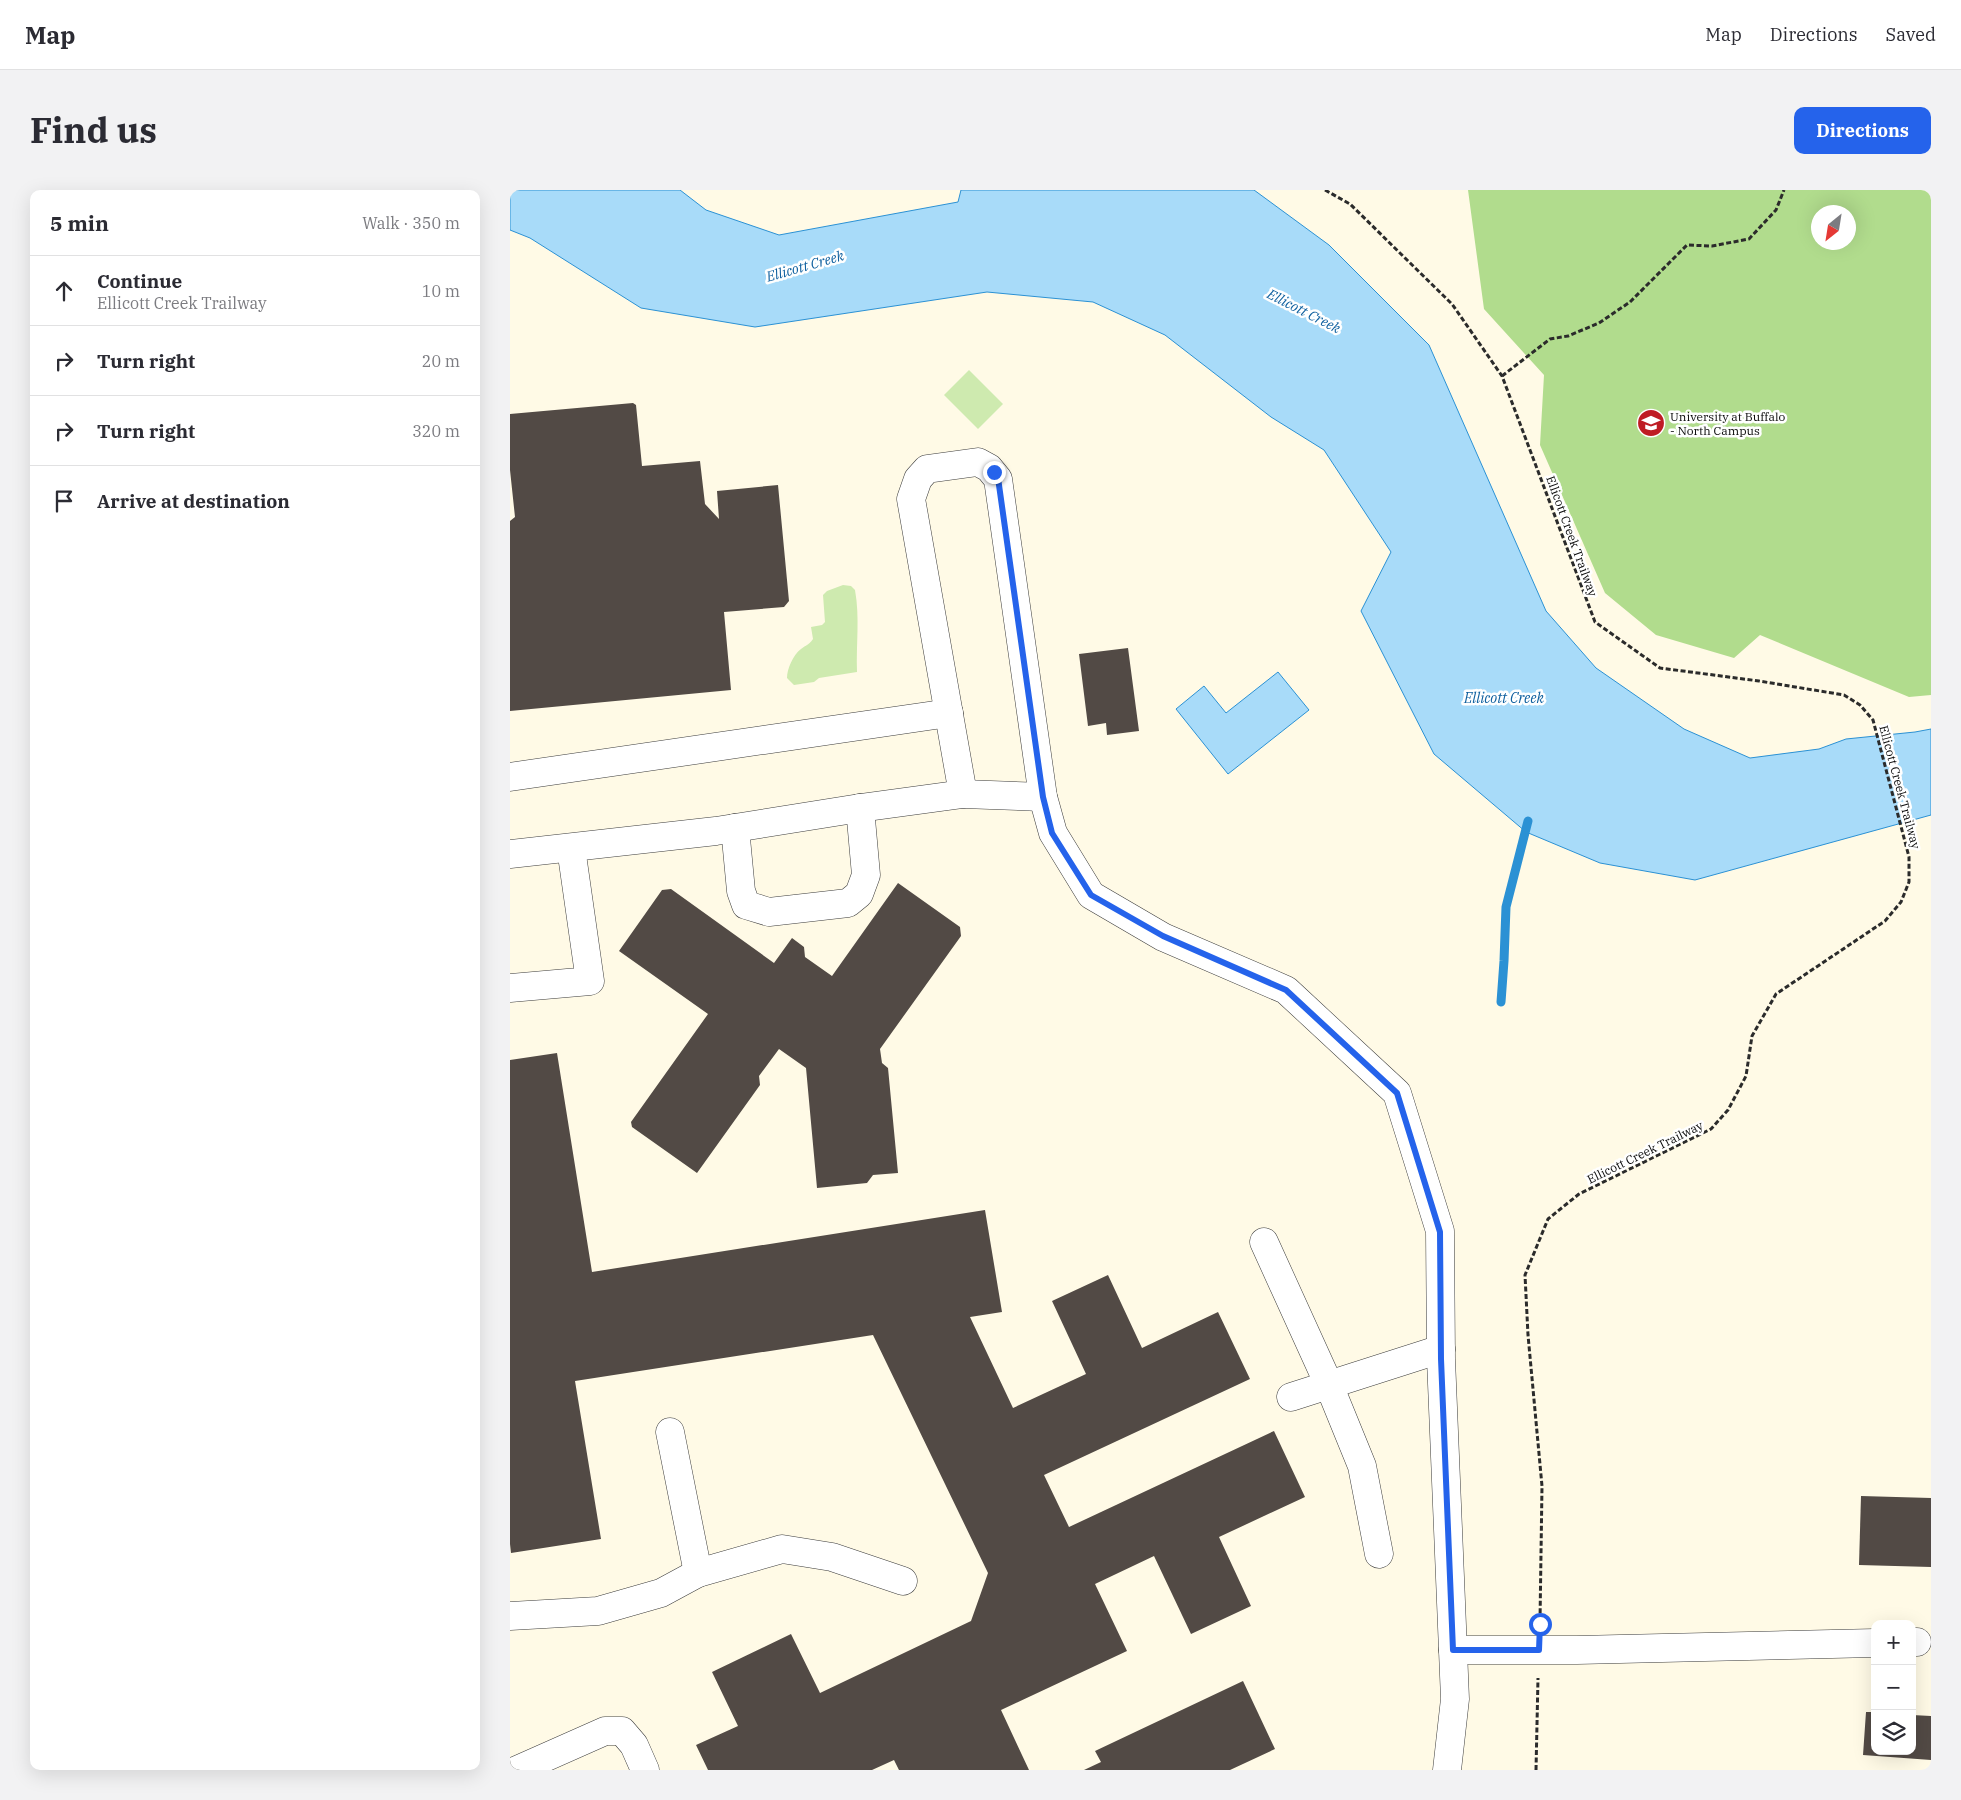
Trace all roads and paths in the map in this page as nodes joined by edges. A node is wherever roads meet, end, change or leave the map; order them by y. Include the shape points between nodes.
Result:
1 (1324, 190) edge
2 (1784, 190) edge
3 (1502, 376) junction
4 (949, 713) junction
5 (510, 778) edge
6 (963, 794) junction
7 (1043, 797) junction
8 (860, 808) junction
9 (735, 828) junction
10 (571, 848) junction
11 (510, 854) edge
12 (510, 988) edge
13 (1264, 1242) dead end
14 (1441, 1349) junction
15 (1329, 1385) junction
16 (1291, 1397) dead end
17 (670, 1432) dead end
18 (1380, 1554) dead end
19 (698, 1573) junction
20 (903, 1581) dead end
21 (510, 1616) edge
22 (1871, 1643) edge
23 (1453, 1650) junction
24 (1539, 1650) junction
25 (517, 1770) edge
26 (645, 1770) edge
27 (1447, 1770) edge
28 (1536, 1770) edge

1 - 3 path, Ellicott Creek Trailway via 1350,204 1452,304
2 - 3 path via 1776,210 1749,239 1712,246 1687,246 1630,302 1599,323 1568,336 1550,339
3 - 24 path, Ellicott Creek Trailway via 1594,622 1660,668 1844,695 1860,705 1872,720 1909,856 1909,882 1901,902 1886,921 1776,994 1752,1036 1746,1076 1728,1110 1711,1129 1579,1194 1548,1219 1525,1275 1542,1486
4 - 5 lane
4 - 6 lane
4 - 7 lane via 911,499 918,479 927,469 978,462 998,478
6 - 7 lane
6 - 8 lane
7 - 14 lane via 1052,833 1091,895 1163,936 1286,990 1397,1093 1440,1232
8 - 9 lane
8 - 9 lane via 866,875 859,894 848,903 769,912 746,905
9 - 10 lane
10 - 11 lane
10 - 12 lane via 590,981
13 - 15 lane
14 - 15 lane
14 - 23 lane
15 - 16 lane
15 - 18 lane via 1362,1466
17 - 19 lane
19 - 20 lane via 782,1549 832,1557
19 - 21 lane via 660,1592 598,1610
22 - 24 lane
23 - 24 lane
23 - 27 lane via 1455,1698
24 - 28 path, Ellicott Creek Trailway
25 - 26 lane via 605,1731 622,1731 634,1745

